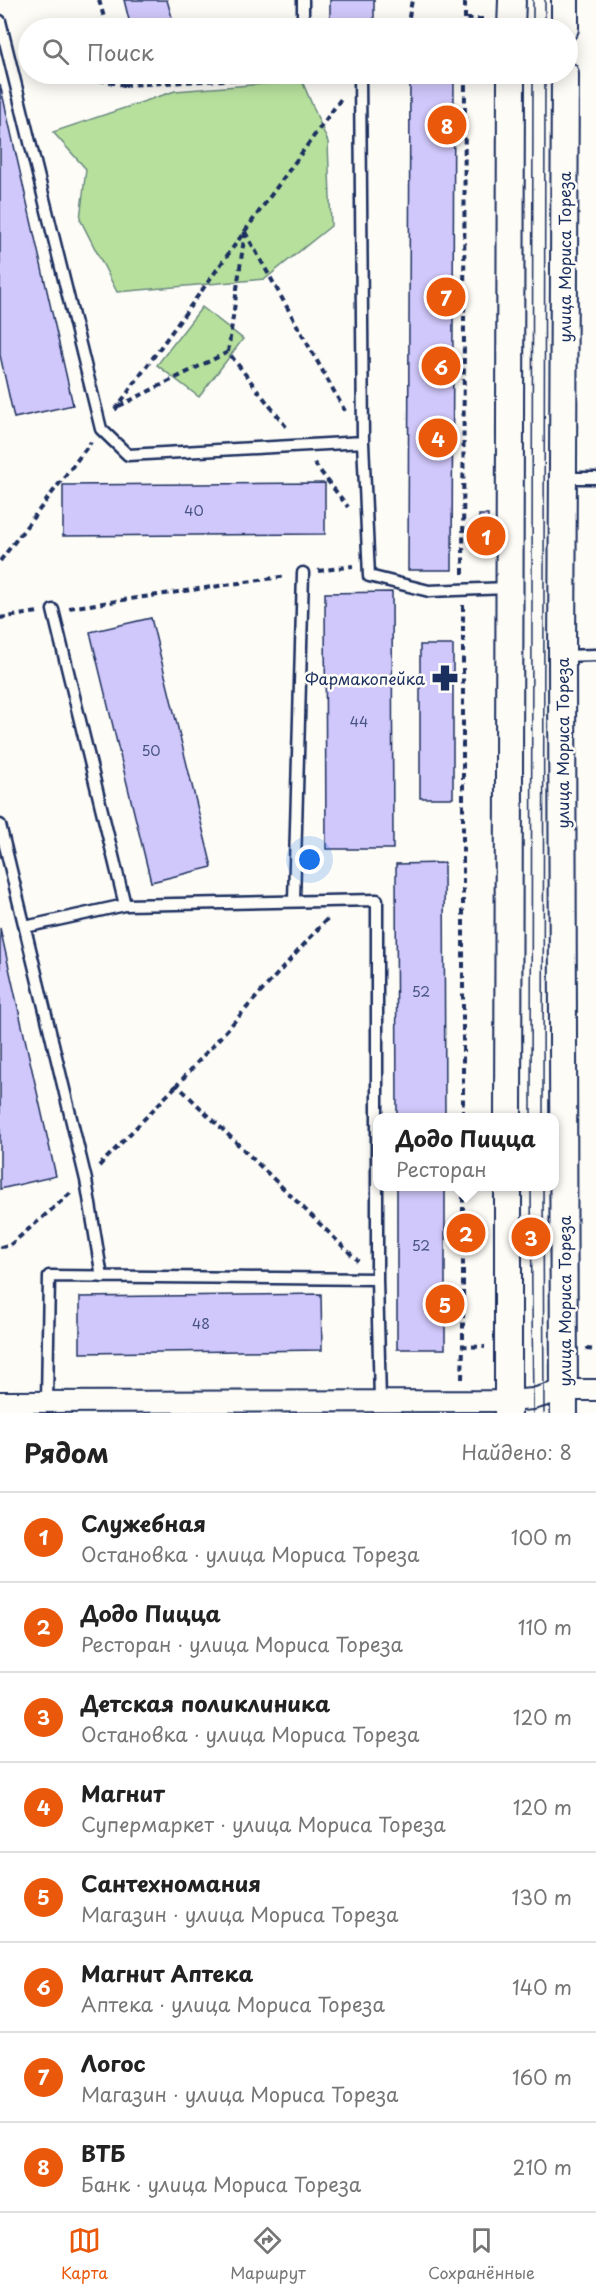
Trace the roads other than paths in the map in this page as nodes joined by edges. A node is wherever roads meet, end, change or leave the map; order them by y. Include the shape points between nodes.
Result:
1 (303, 0) edge
2 (512, 0) edge
3 (565, 0) edge
4 (303, 18) edge
5 (511, 18) edge
6 (565, 18) edge
7 (0, 21) edge
8 (360, 84) edge
9 (511, 84) edge
10 (565, 84) edge
11 (363, 442) junction
12 (563, 478) junction
13 (596, 478) edge
14 (303, 573) road end
15 (508, 588) junction
16 (52, 610) road end
17 (596, 655) edge
18 (562, 656) junction
19 (0, 825) edge
20 (294, 901) junction
21 (124, 905) junction
22 (25, 927) junction
23 (377, 1113) edge
24 (508, 1113) edge
25 (377, 1191) edge
26 (508, 1191) edge
27 (102, 1277) junction
28 (377, 1280) junction
29 (596, 1390) edge
30 (380, 1401) junction
31 (564, 1401) edge
32 (0, 1402) edge
33 (47, 1402) junction
34 (508, 1407) edge
35 (411, 1408) edge

1 - 4 lane
2 - 5 street
3 - 6 street
7 - 11 lane via 101,429 128,455
8 - 11 lane
9 - 15 street
10 - 12 street, улица Мориса Тореза
11 - 15 lane via 369,576 429,591
12 - 13 lane
12 - 18 street, улица Мориса Тореза
14 - 20 lane
15 - 24 street
16 - 21 lane
17 - 18 lane
18 - 31 street, улица Мориса Тореза
19 - 22 lane
20 - 21 lane
20 - 23 lane via 377,900
21 - 22 lane
22 - 27 lane via 86,1180
25 - 28 lane
26 - 34 street
27 - 28 lane
27 - 33 lane via 49,1276
28 - 30 lane
29 - 31 street
30 - 33 street
30 - 35 street
31 - 34 street via 533,1399
32 - 33 street
34 - 35 street

